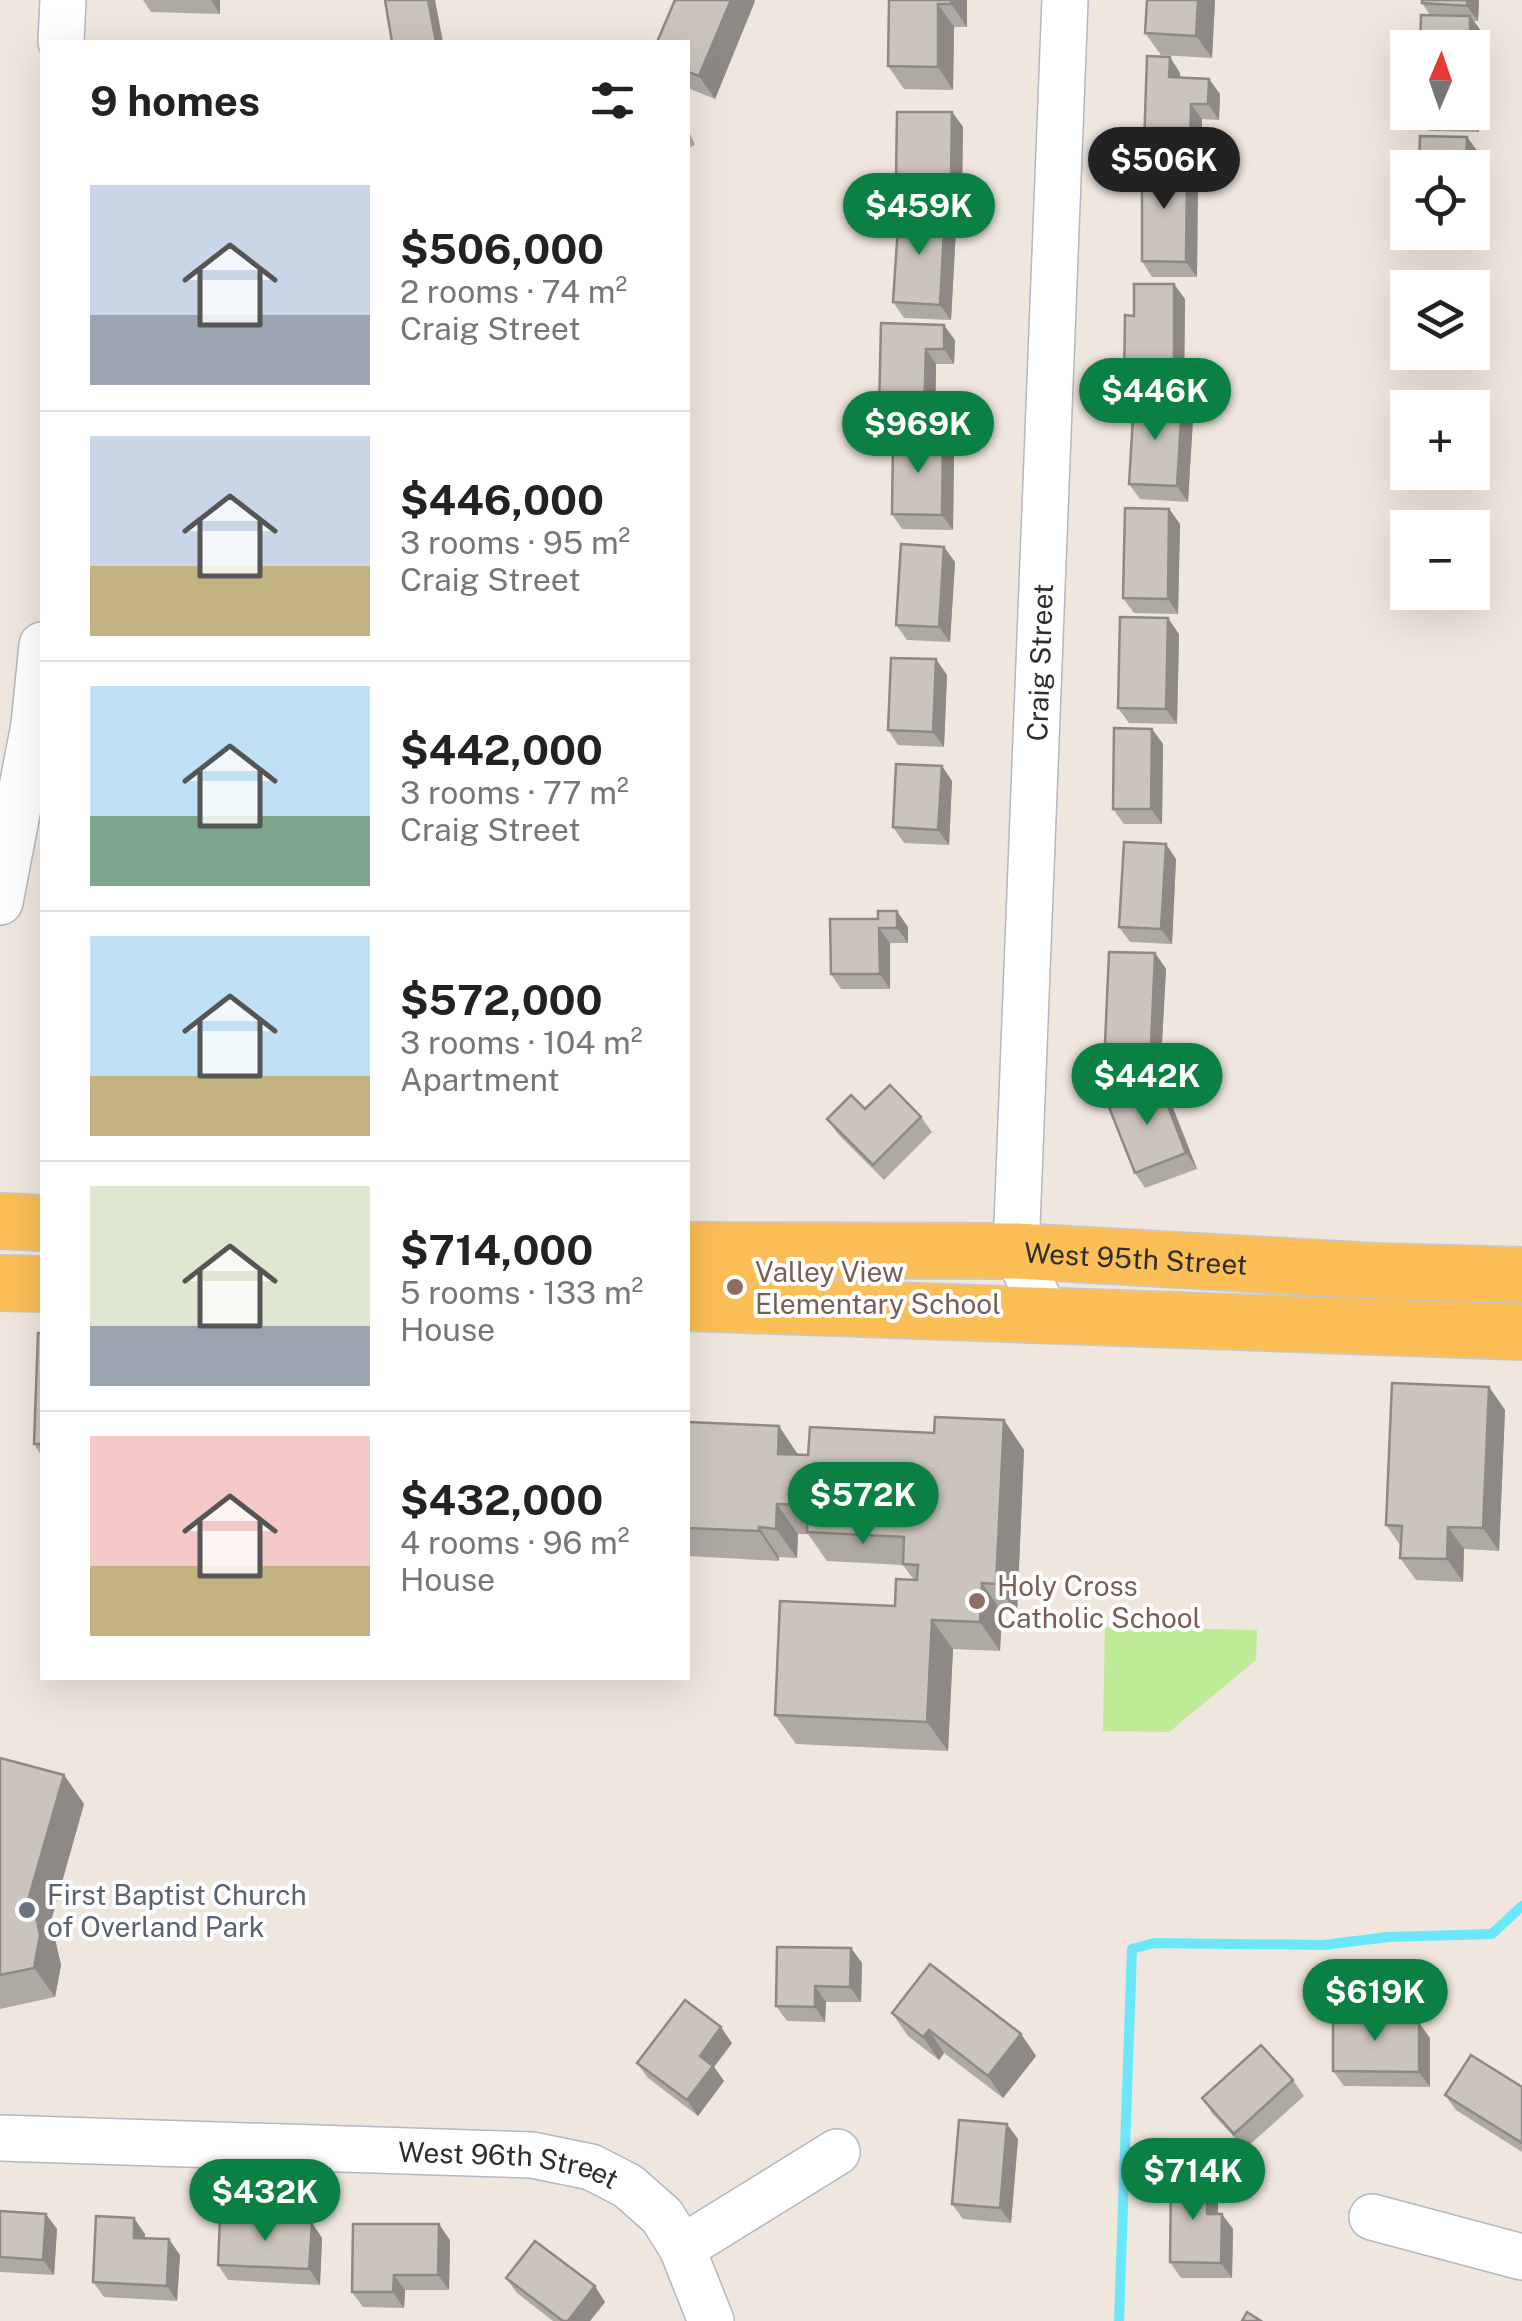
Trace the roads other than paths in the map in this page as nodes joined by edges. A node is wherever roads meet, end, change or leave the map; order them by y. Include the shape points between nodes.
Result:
1 (63, 0) edge
2 (1066, 0) edge
3 (62, 40) edge
4 (40, 665) edge
5 (0, 902) edge
6 (0, 1221) edge
7 (40, 1223) edge
8 (690, 1250) edge
9 (1016, 1250) junction
10 (1311, 1265) junction
11 (1522, 1275) edge
12 (0, 1283) edge
13 (40, 1284) edge
14 (690, 1302) edge
15 (1047, 1317) junction
16 (1310, 1324) junction
17 (1522, 1332) edge
18 (0, 2138) edge
19 (837, 2152) dead end
20 (1372, 2217) dead end
21 (682, 2248) junction
22 (1522, 2257) edge
23 (711, 2321) edge

1 - 3 street
2 - 9 street, Craig Street
4 - 5 street
6 - 7 main road
8 - 9 main road, West 95th Street
9 - 10 main road, West 95th Street
9 - 15 street, Craig Street
10 - 11 main road, West 95th Street
10 - 16 main road
12 - 13 main road
14 - 15 main road
15 - 16 main road
16 - 17 main road
18 - 21 street, West 96th Street via 532,2156 591,2167 628,2186 662,2216
19 - 21 street
20 - 22 street
21 - 23 street, West 96th Street

